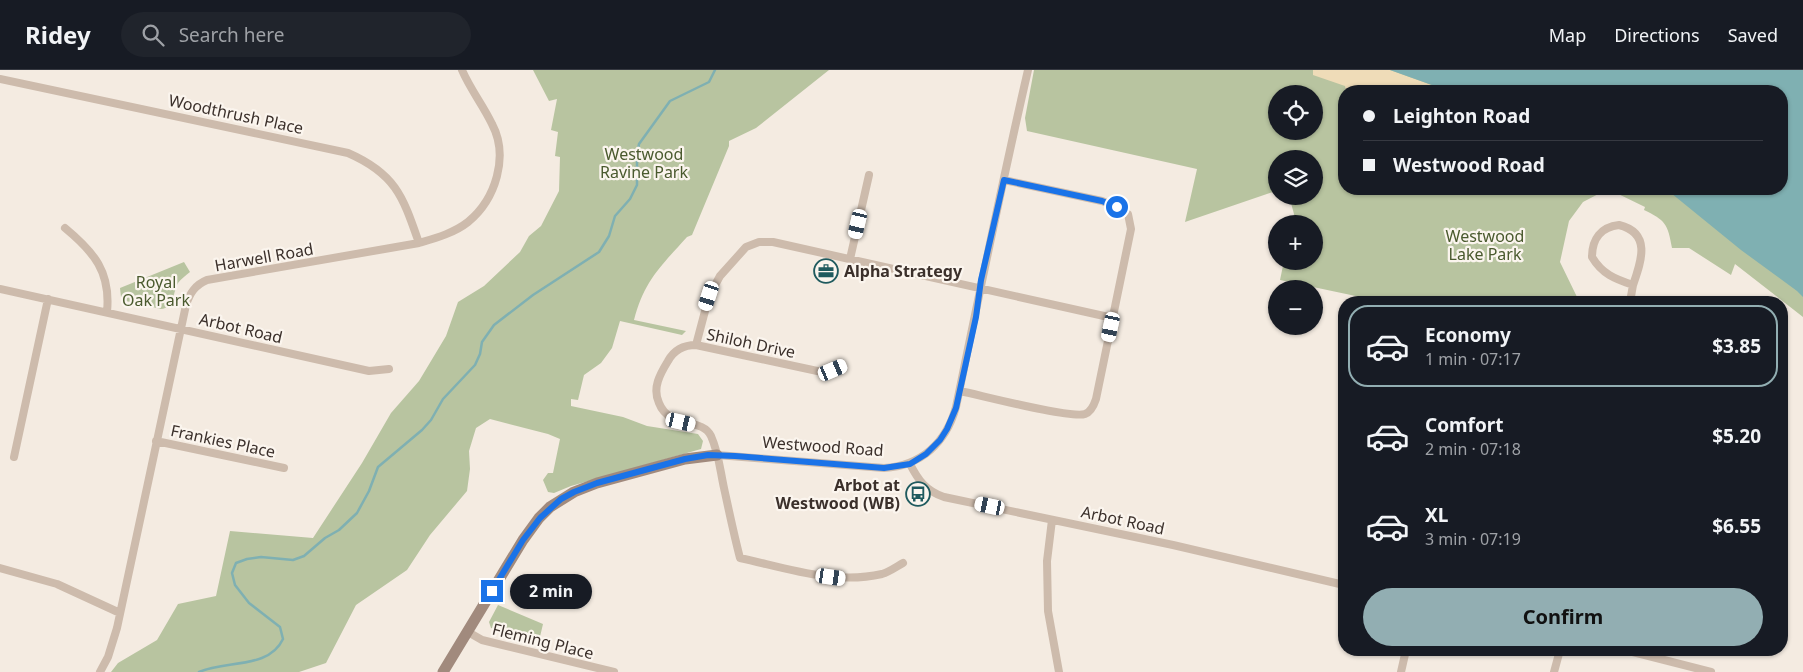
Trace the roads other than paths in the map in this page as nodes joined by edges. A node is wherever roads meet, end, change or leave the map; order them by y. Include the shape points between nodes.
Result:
1 (462, 70) edge
2 (1028, 70) edge
3 (0, 79) edge
4 (869, 176) dead end
5 (1004, 180) junction
6 (65, 228) dead end
7 (419, 243) junction
8 (850, 259) junction
9 (1633, 285) junction
10 (980, 288) junction
11 (0, 289) edge
12 (1631, 296) edge
13 (48, 299) junction
14 (107, 312) junction
15 (1113, 318) junction
16 (180, 329) junction
17 (696, 345) junction
18 (843, 366) dead end
19 (389, 369) dead end
20 (960, 390) junction
21 (156, 440) junction
22 (717, 455) junction
23 (14, 457) dead end
24 (910, 464) junction
25 (284, 468) dead end
26 (1052, 520) junction
27 (903, 563) dead end
28 (0, 568) edge
29 (1338, 584) edge
30 (120, 613) junction
31 (468, 632) junction
32 (1405, 656) edge
33 (1558, 656) edge
34 (1648, 656) edge
35 (100, 672) edge
36 (443, 672) edge
37 (614, 672) edge
38 (1059, 672) edge
39 (1401, 672) edge
40 (1554, 672) edge
41 (1711, 672) edge

1 - 7 street, Harwell Road via 498,140 499,169 489,196 468,222
2 - 5 street, Westwood Road
3 - 7 street, Woodthrush Place via 348,153 376,167 398,190 411,216
4 - 8 street
5 - 10 street, Westwood Road
5 - 15 street via 1102,201 1128,214 1132,229
6 - 14 street via 86,246 102,269 108,288
7 - 16 street, Harwell Road via 203,282 190,294
8 - 10 street
8 - 17 street via 773,242 759,242 746,247 720,276 709,296
9 - 9 street via 1640,262 1641,246 1637,234 1619,225 1605,229 1595,239 1592,257 1606,274
9 - 12 street
10 - 15 street
10 - 20 street, Westwood Road
11 - 13 street, Arbot Road
13 - 14 street, Arbot Road
13 - 23 street
14 - 16 street, Arbot Road
15 - 20 street via 1096,399 1084,415 1066,414
16 - 19 street, Arbot Road via 369,371
16 - 21 street, Harwell Road
17 - 18 street, Shiloh Drive via 822,372
17 - 22 street, Shiloh Drive via 682,347 669,358 656,384 656,396 669,417 708,431
20 - 24 street, Westwood Road via 953,419 940,440
21 - 25 street, Frankies Place
21 - 30 street, Harwell Road
22 - 24 street, Westwood Road via 877,468
22 - 27 street, Shiloh Drive via 740,558 841,579 883,574
22 - 31 street, Westwood Road via 685,459 597,483 561,499 527,535
24 - 26 street, Arbot Road via 922,484 938,495
26 - 29 street, Arbot Road
26 - 38 street via 1047,561 1048,611
28 - 30 street via 56,584
30 - 35 street, Harwell Road via 110,651
31 - 36 street, Westwood Road
31 - 37 street, Fleming Place via 482,640
32 - 39 street
33 - 40 street
34 - 41 street

